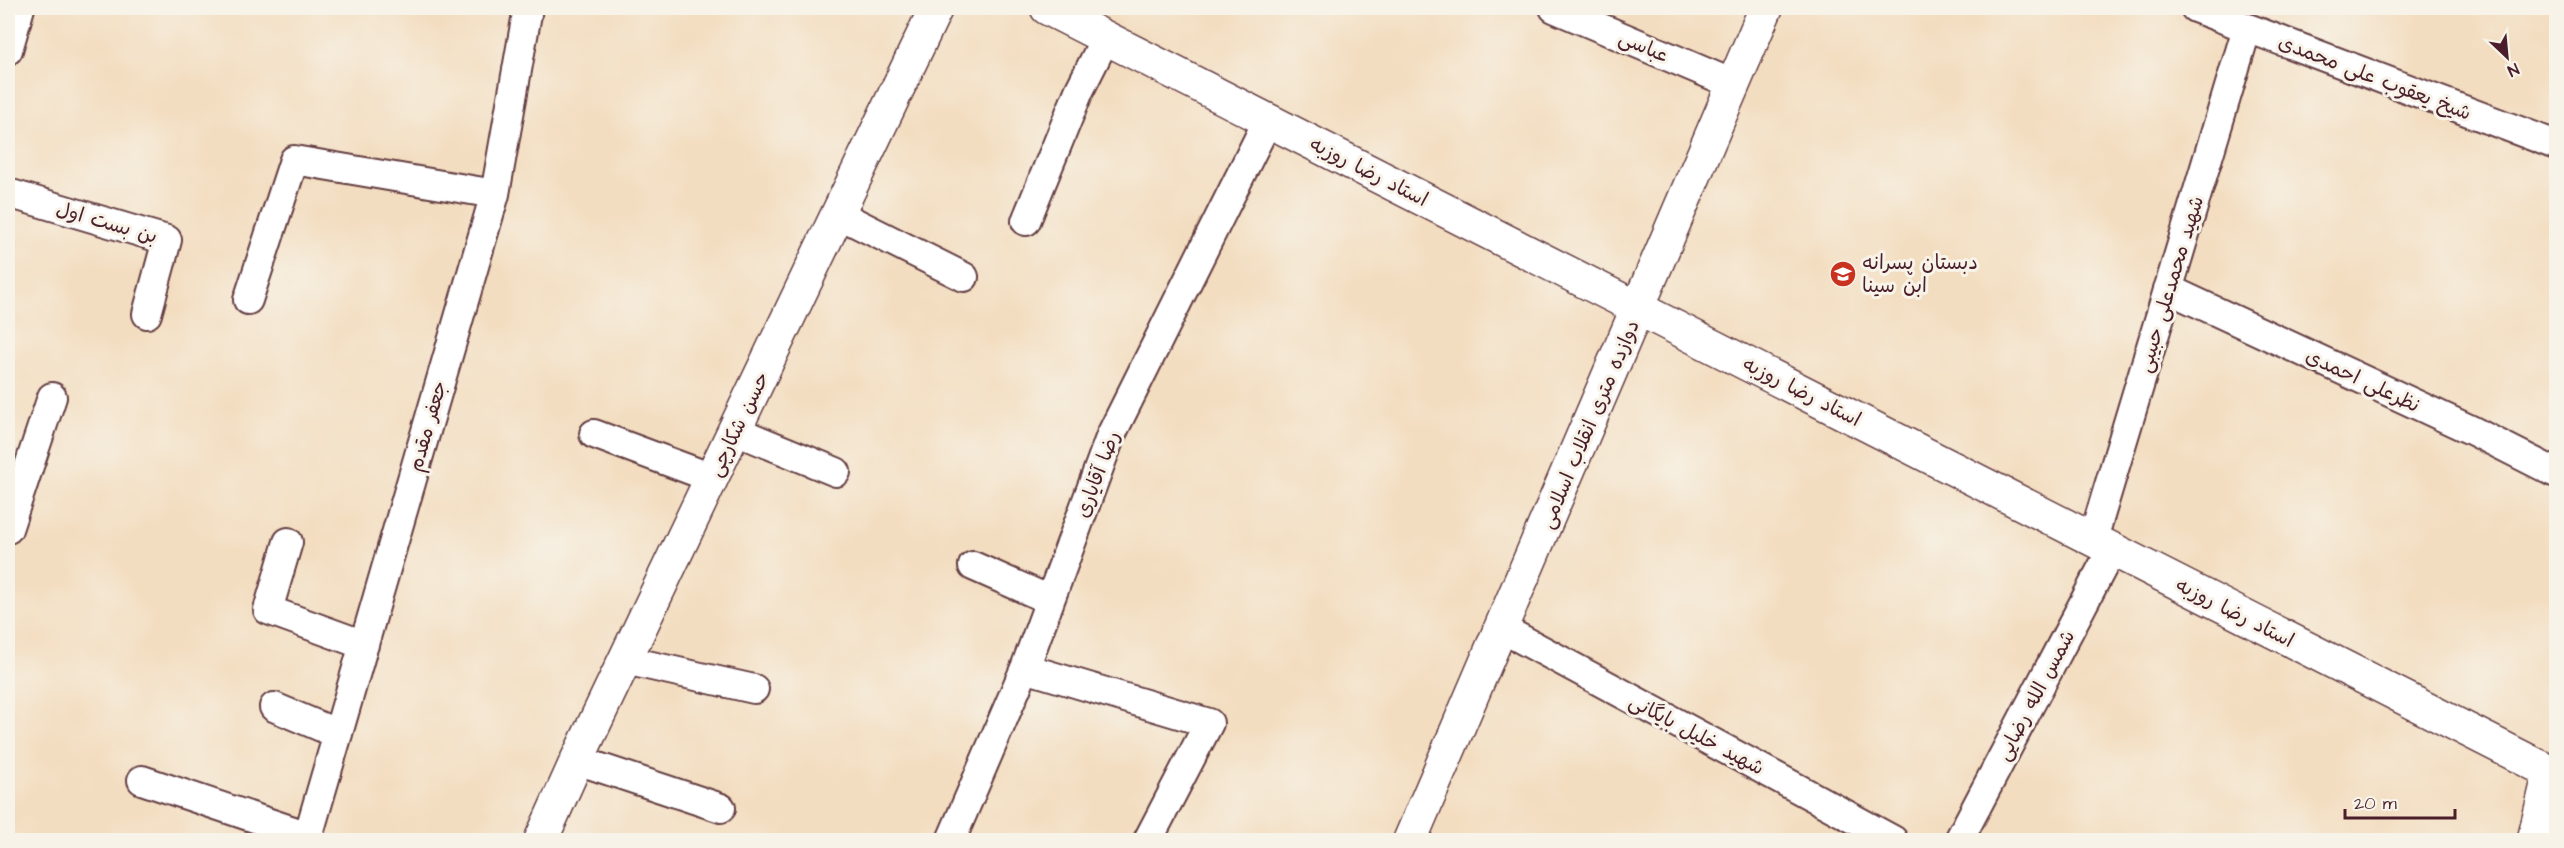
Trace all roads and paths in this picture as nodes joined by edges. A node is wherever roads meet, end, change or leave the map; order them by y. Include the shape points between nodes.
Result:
1 (20, 8) edge
2 (528, 8) edge
3 (936, 8) edge
4 (1047, 8) edge
5 (1554, 8) edge
6 (1766, 8) edge
7 (2194, 8) edge
8 (2247, 28) junction
9 (1106, 37) junction
10 (8, 50) edge
11 (1733, 84) junction
12 (1268, 120) junction
13 (2556, 145) edge
14 (8, 194) edge
15 (495, 194) junction
16 (838, 214) junction
17 (1026, 220) dead end
18 (964, 277) dead end
19 (2168, 289) junction
20 (248, 300) dead end
21 (1638, 308) junction
22 (147, 314) dead end
23 (52, 397) dead end
24 (734, 430) junction
25 (594, 434) dead end
26 (836, 472) dead end
27 (2556, 473) edge
28 (711, 478) junction
29 (8, 529) edge
30 (288, 542) dead end
31 (2102, 544) junction
32 (973, 566) dead end
33 (1050, 600) junction
34 (1501, 628) junction
35 (364, 645) junction
36 (625, 660) junction
37 (1025, 668) junction
38 (754, 689) dead end
39 (274, 706) dead end
40 (338, 735) junction
41 (577, 760) junction
42 (2553, 773) edge
43 (142, 780) dead end
44 (721, 808) dead end
45 (307, 838) edge
46 (541, 840) edge
47 (951, 840) edge
48 (1149, 840) edge
49 (1410, 840) edge
50 (1893, 840) edge
51 (1959, 840) edge
52 (2534, 840) edge

1 - 10 street
2 - 15 street, جعفر مقدم
3 - 16 street, حسن شکارچی
4 - 9 street, استاد رضا روزبه
5 - 11 street, عباسی
6 - 11 street, دوازده متری انقلاب اسلامی
7 - 8 street, شیخ یعقوب علی محمدی
8 - 13 street, شیخ یعقوب علی محمدی
8 - 19 street, شهید محمدعلی حبیبی
9 - 12 street, استاد رضا روزبه
9 - 17 street via 1079,91
11 - 21 street, دوازده متری انقلاب اسلامی
12 - 21 street, استاد رضا روزبه
12 - 33 street, رضا آقایاری via 1111,435
14 - 22 street, بن بست اول via 166,240
15 - 20 street via 294,160
15 - 35 street, جعفر مقدم
16 - 18 street
16 - 24 street, حسن شکارچی
19 - 27 street, نظرعلی احمدی
19 - 31 street, شهید محمدعلی حبیبی
21 - 31 street, استاد رضا روزبه
21 - 34 street, دوازده متری انقلاب اسلامی
23 - 29 street
24 - 26 street
24 - 28 street, حسن شکارچی
25 - 28 street
28 - 36 street, حسن شکارچی
30 - 35 street via 268,610
31 - 42 street, استاد رضا روزبه
31 - 51 street, شمس الله رضایی
32 - 33 street
33 - 37 street, رضا آقایاری
34 - 49 street, دوازده متری انقلاب اسلامی
34 - 50 street, شهید خلیل بایگانی
35 - 40 street, جعفر مقدم
36 - 38 street
36 - 41 street, حسن شکارچی
37 - 47 street, رضا آقایاری
37 - 48 street via 1209,723
39 - 40 street
40 - 45 street, جعفر مقدم
41 - 44 street
41 - 46 street, حسن شکارچی
42 - 52 street
43 - 45 street

